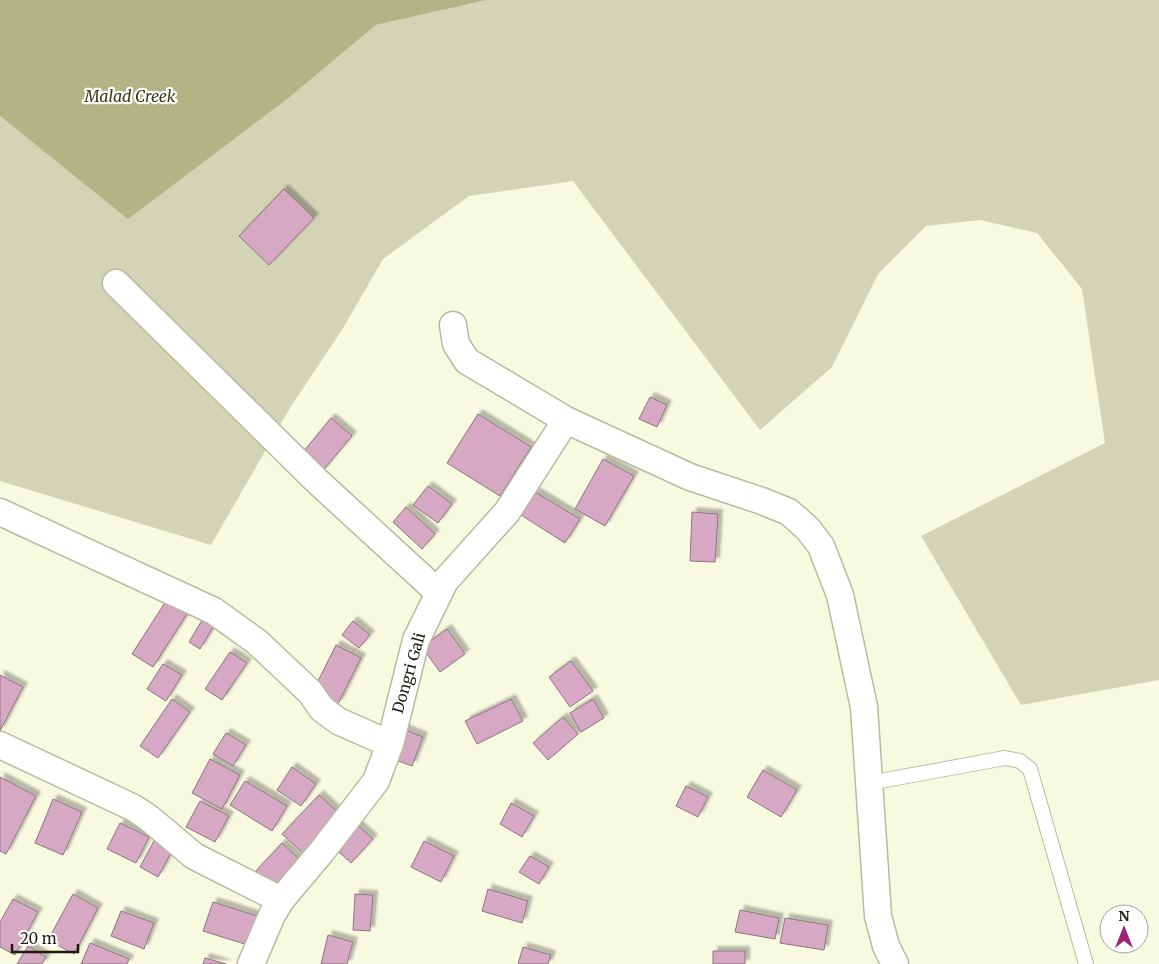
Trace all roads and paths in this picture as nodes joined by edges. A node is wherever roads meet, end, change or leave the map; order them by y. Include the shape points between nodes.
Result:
1 (116, 283) dead end
2 (453, 325) dead end
3 (566, 420) junction
4 (0, 512) edge
5 (439, 594) junction
6 (390, 744) junction
7 (0, 745) edge
8 (869, 783) junction
9 (281, 900) junction
10 (251, 964) edge
11 (895, 964) edge
12 (1086, 964) edge

1 - 5 street via 318,482
2 - 3 street via 456,344 467,361
3 - 5 street, Dongri Gali via 506,512 445,581
3 - 8 street via 690,477 789,512 808,529 821,546 840,595 864,707
4 - 6 street via 233,623 310,692 322,709 338,721
5 - 6 street, Dongri Gali via 416,640
6 - 9 street, Dongri Gali via 376,781
7 - 9 street via 134,808 194,856
8 - 11 street via 878,916
8 - 12 lane via 1005,758 1020,761 1030,769
9 - 10 street, Dongri Gali

